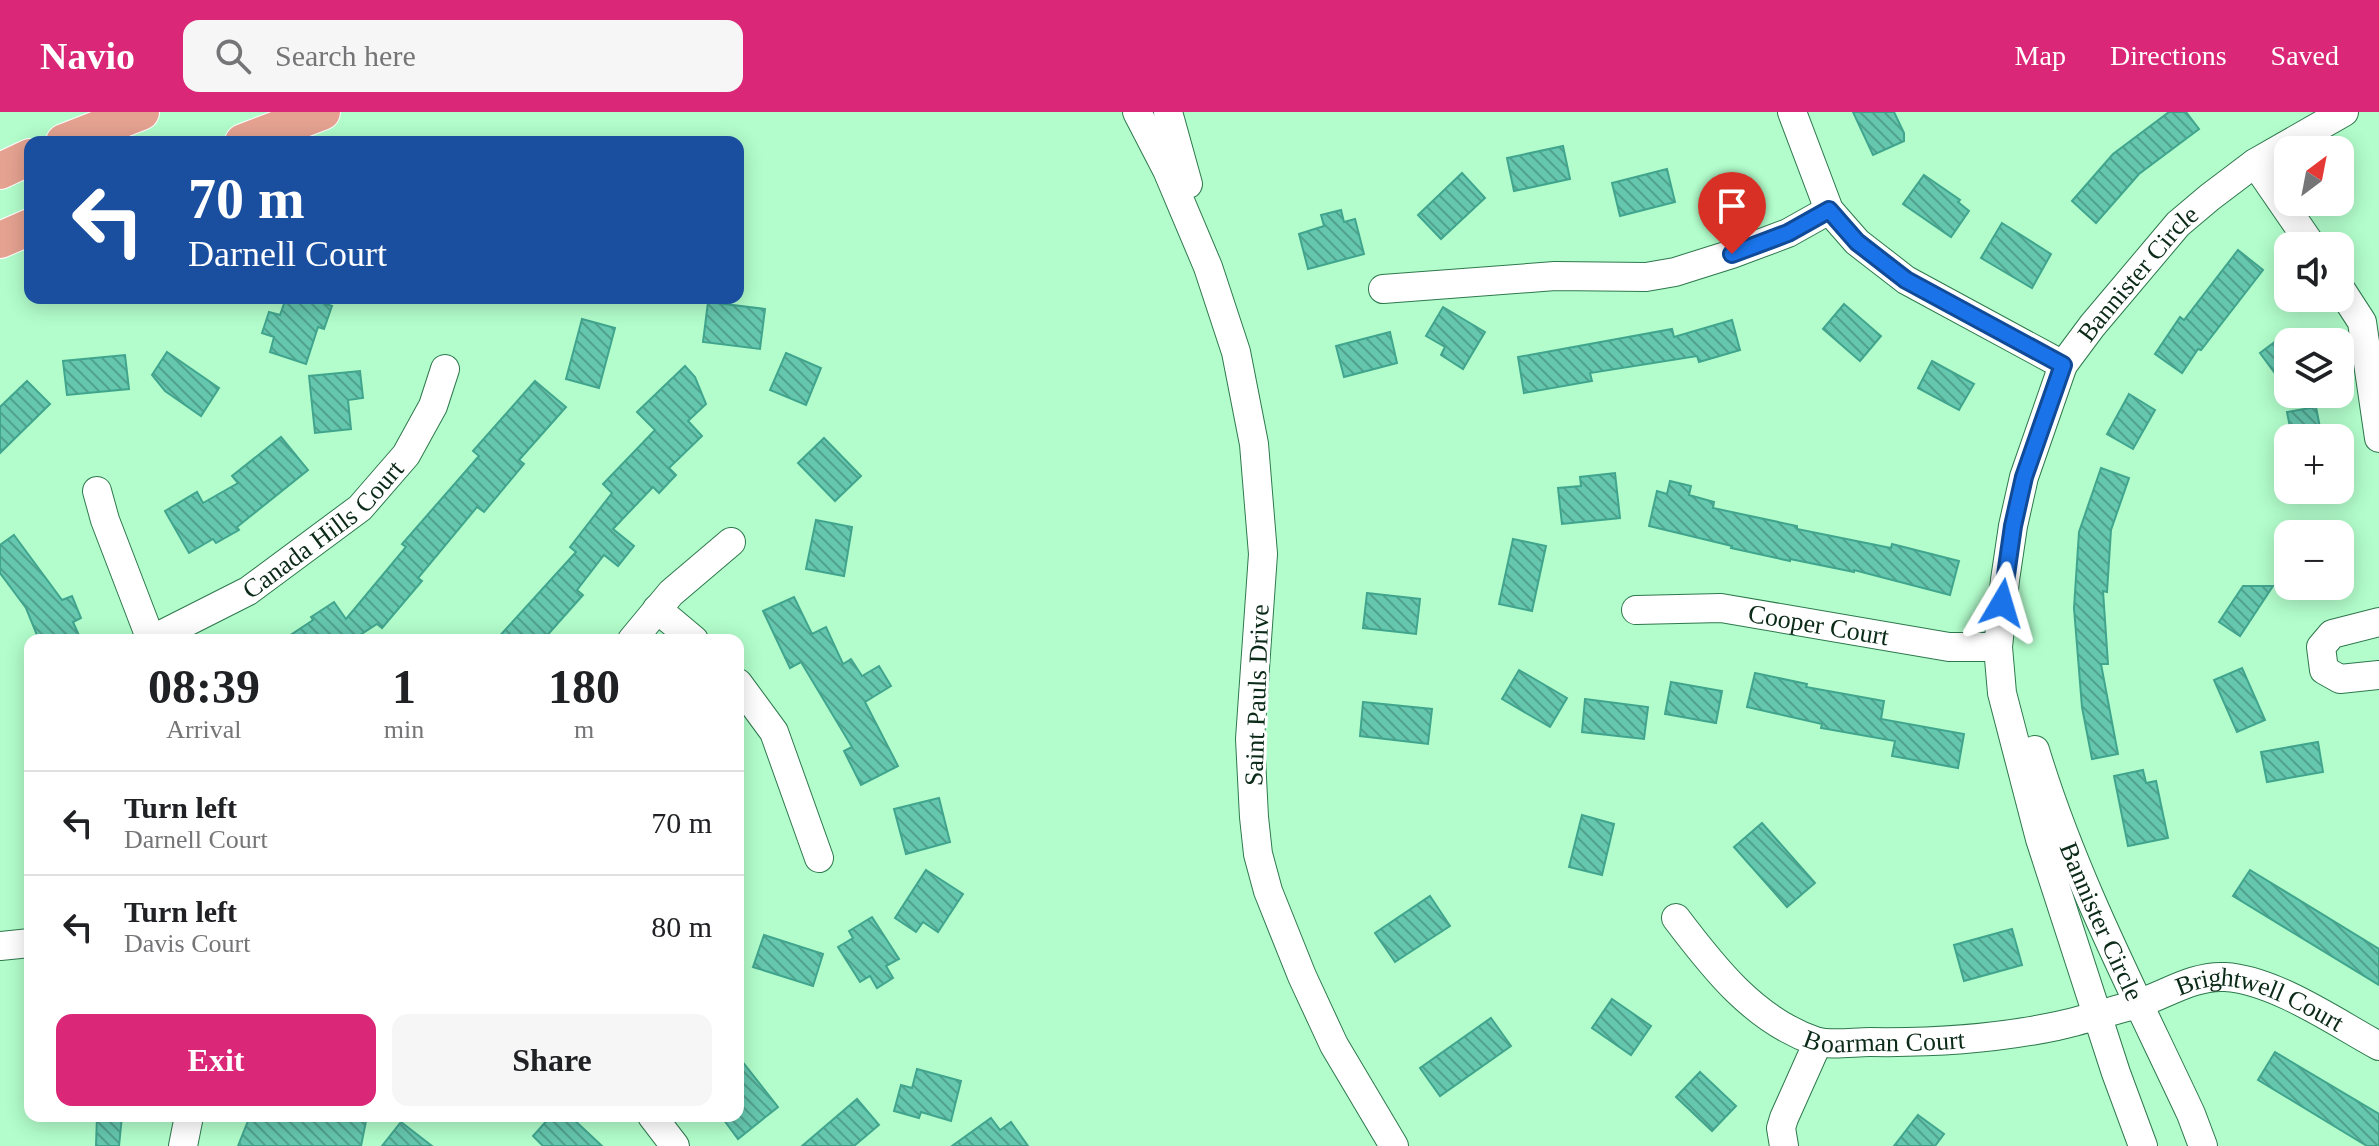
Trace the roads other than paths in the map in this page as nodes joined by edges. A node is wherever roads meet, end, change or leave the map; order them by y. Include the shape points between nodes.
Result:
1 (141, 112) edge
2 (322, 112) edge
3 (1137, 112) edge
4 (1168, 112) edge
5 (1792, 112) edge
6 (2344, 112) edge
7 (79, 136) edge
8 (259, 136) edge
9 (24, 160) edge
10 (2255, 163) junction
11 (0, 171) edge
12 (1829, 210) junction
13 (24, 230) edge
14 (2302, 232) edge
15 (0, 240) edge
16 (1208, 267) junction
17 (1383, 289) dead end
18 (2354, 303) edge
19 (2370, 321) edge
20 (2063, 365) junction
21 (445, 369) dead end
22 (2379, 438) edge
23 (97, 491) dead end
24 (731, 542) dead end
25 (657, 609) junction
26 (1636, 610) dead end
27 (2379, 622) edge
28 (149, 634) edge
29 (163, 634) edge
30 (637, 634) edge
31 (687, 634) edge
32 (1998, 647) junction
33 (2379, 675) edge
34 (744, 691) edge
35 (819, 858) dead end
36 (1676, 918) dead end
37 (24, 944) edge
38 (0, 946) edge
39 (2138, 1004) junction
40 (2098, 1014) junction
41 (1818, 1042) junction
42 (2379, 1046) edge
43 (188, 1122) edge
44 (657, 1122) edge
45 (183, 1146) edge
46 (675, 1146) edge
47 (1394, 1146) edge
48 (1784, 1146) edge
49 (2143, 1146) edge
50 (2203, 1146) edge

1 - 7 main road
2 - 8 main road
3 - 16 street, Saint Pauls Drive
4 - 16 street, Saint Pauls Drive
5 - 12 street
6 - 10 street, Bannister Circle
9 - 11 main road
10 - 14 street
10 - 20 street, Bannister Circle via 2178,224
12 - 17 street via 1788,233 1675,272
12 - 20 street via 1857,242 1906,280
13 - 15 main road
16 - 47 street, Saint Pauls Drive via 1236,352 1259,496 1263,554 1250,739 1258,854 1268,891 1334,1045
18 - 19 street
19 - 22 street
20 - 32 street, Bannister Circle via 2024,477
21 - 29 street, Canada Hills Court via 433,406 406,455 360,508 248,591
23 - 28 street
24 - 25 street
25 - 30 street
25 - 31 street
26 - 32 street, Cooper Court via 1721,608 1949,647
27 - 33 street via 2332,634 2321,647 2324,670 2340,679
32 - 39 street, Bannister Circle via 2067,841
32 - 40 street, Bannister Circle via 2002,693 2040,839
34 - 35 street via 774,732
36 - 41 street, Boarman Court via 1741,995
37 - 38 street
39 - 40 street, Boarman Court
39 - 42 street, Brightwell Court via 2200,978 2244,979
39 - 50 street, Bannister Circle
40 - 41 street, Boarman Court via 2059,1026 1971,1039
40 - 49 street, Bannister Circle
41 - 48 street via 1784,1118
43 - 45 street
44 - 46 street

